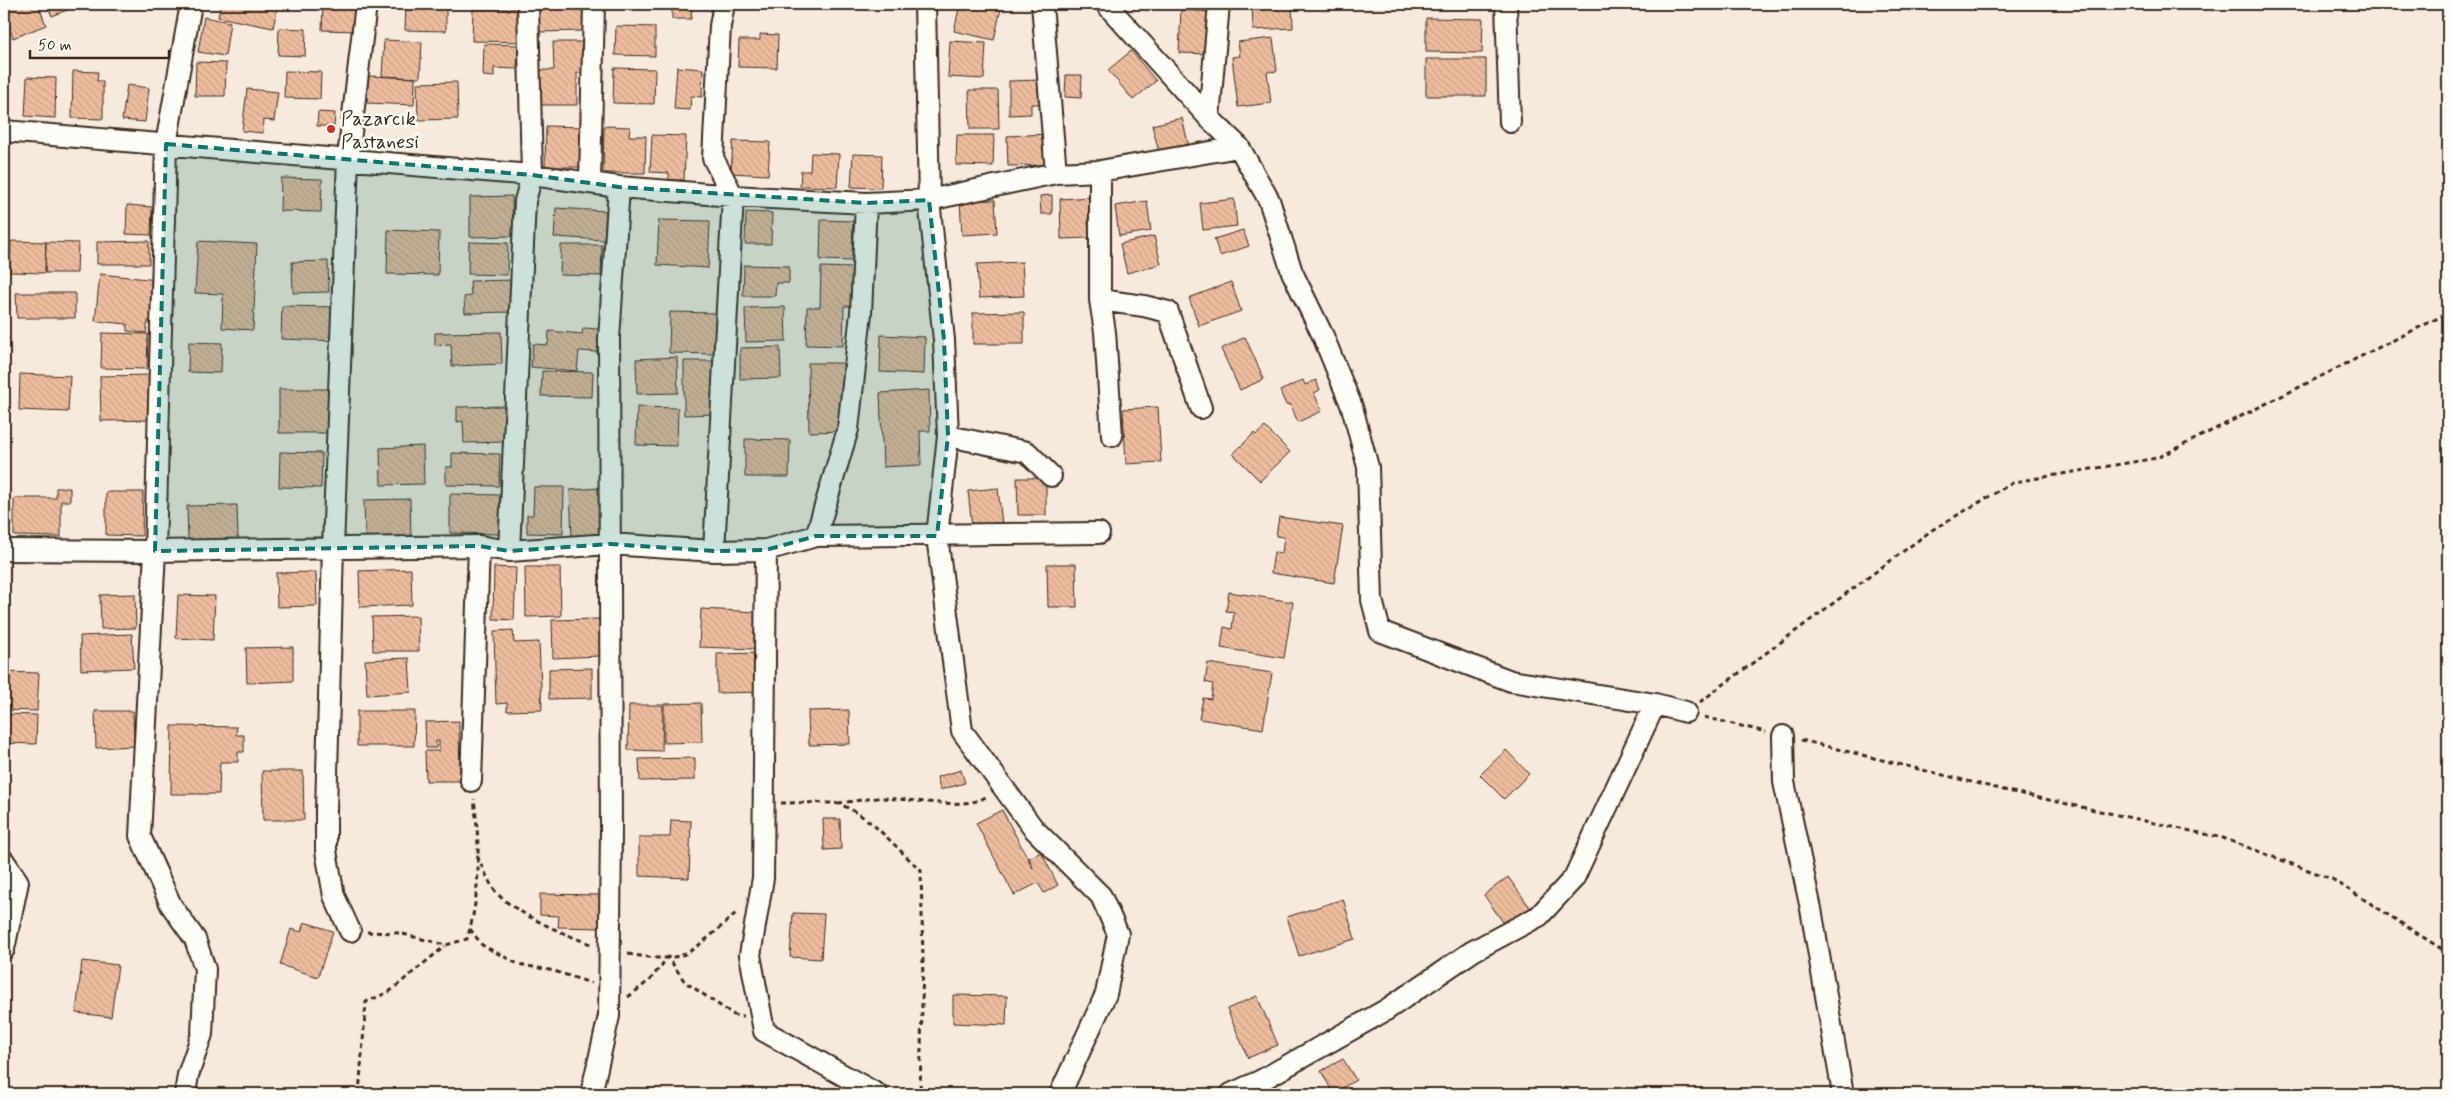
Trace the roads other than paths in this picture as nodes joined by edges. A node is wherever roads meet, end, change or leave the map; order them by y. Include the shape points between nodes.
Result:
1 (191, 4) edge
2 (366, 4) edge
3 (528, 4) edge
4 (594, 4) edge
5 (724, 4) edge
6 (925, 4) edge
7 (1042, 4) edge
8 (1106, 4) edge
9 (1219, 4) edge
10 (1506, 4) edge
11 (1209, 118) junction
12 (1510, 122) dead end
13 (4, 131) edge
14 (166, 144) junction
15 (1239, 147) junction
16 (348, 158) junction
17 (1100, 171) junction
18 (1056, 173) junction
19 (532, 175) junction
20 (590, 182) junction
21 (620, 187) junction
22 (733, 196) junction
23 (929, 200) junction
24 (866, 203) junction
25 (1100, 300) junction
26 (1201, 408) dead end
27 (948, 436) junction
28 (1112, 436) dead end
29 (1051, 476) dead end
30 (1099, 533) dead end
31 (816, 536) junction
32 (937, 536) junction
33 (610, 544) junction
34 (480, 546) junction
35 (332, 548) junction
36 (4, 550) edge
37 (766, 550) junction
38 (155, 551) junction
39 (509, 551) junction
40 (714, 551) junction
41 (1655, 704) junction
42 (1686, 712) road end
43 (1783, 736) road end
44 (471, 781) road end
45 (4, 861) edge
46 (350, 931) road end
47 (4, 949) edge
48 (185, 1094) edge
49 (591, 1094) edge
50 (877, 1094) edge
51 (1060, 1094) edge
52 (1231, 1094) edge
53 (1843, 1094) edge

1 - 14 street
2 - 16 street
3 - 19 street
4 - 20 street
5 - 22 street via 713,158
6 - 23 street
7 - 18 street
8 - 11 street
9 - 11 street
10 - 12 street
11 - 15 street
13 - 14 street
14 - 16 street
14 - 38 street
15 - 17 street
15 - 41 street via 1269,200 1292,272 1352,407 1368,467 1372,600 1380,631 1511,682
16 - 19 street
16 - 35 street
17 - 18 street
17 - 25 street
18 - 23 street
19 - 20 street
19 - 39 street via 525,201
20 - 21 street
21 - 22 street
21 - 33 street via 609,339
22 - 24 street
22 - 40 street
23 - 24 street
23 - 27 street via 944,340
24 - 31 street via 861,313 848,429
25 - 26 street via 1168,312
25 - 28 street
27 - 29 street via 1027,452
27 - 32 street
30 - 32 street
31 - 32 street
31 - 37 street
32 - 51 street via 962,731 1033,828 1101,896 1118,934 1106,994
33 - 39 street
33 - 40 street
33 - 49 street via 609,1011
34 - 35 street
34 - 39 street
34 - 44 street
35 - 38 street
35 - 46 street via 326,851 334,896
36 - 38 street
37 - 40 street
37 - 50 street via 763,878 750,955 764,1031
38 - 48 street via 140,836 170,906 195,938 205,970 202,1034
41 - 42 street
41 - 52 street via 1574,878 1539,916 1473,951 1386,1010
43 - 53 street via 1784,782 1811,910
45 - 47 street via 18,882

